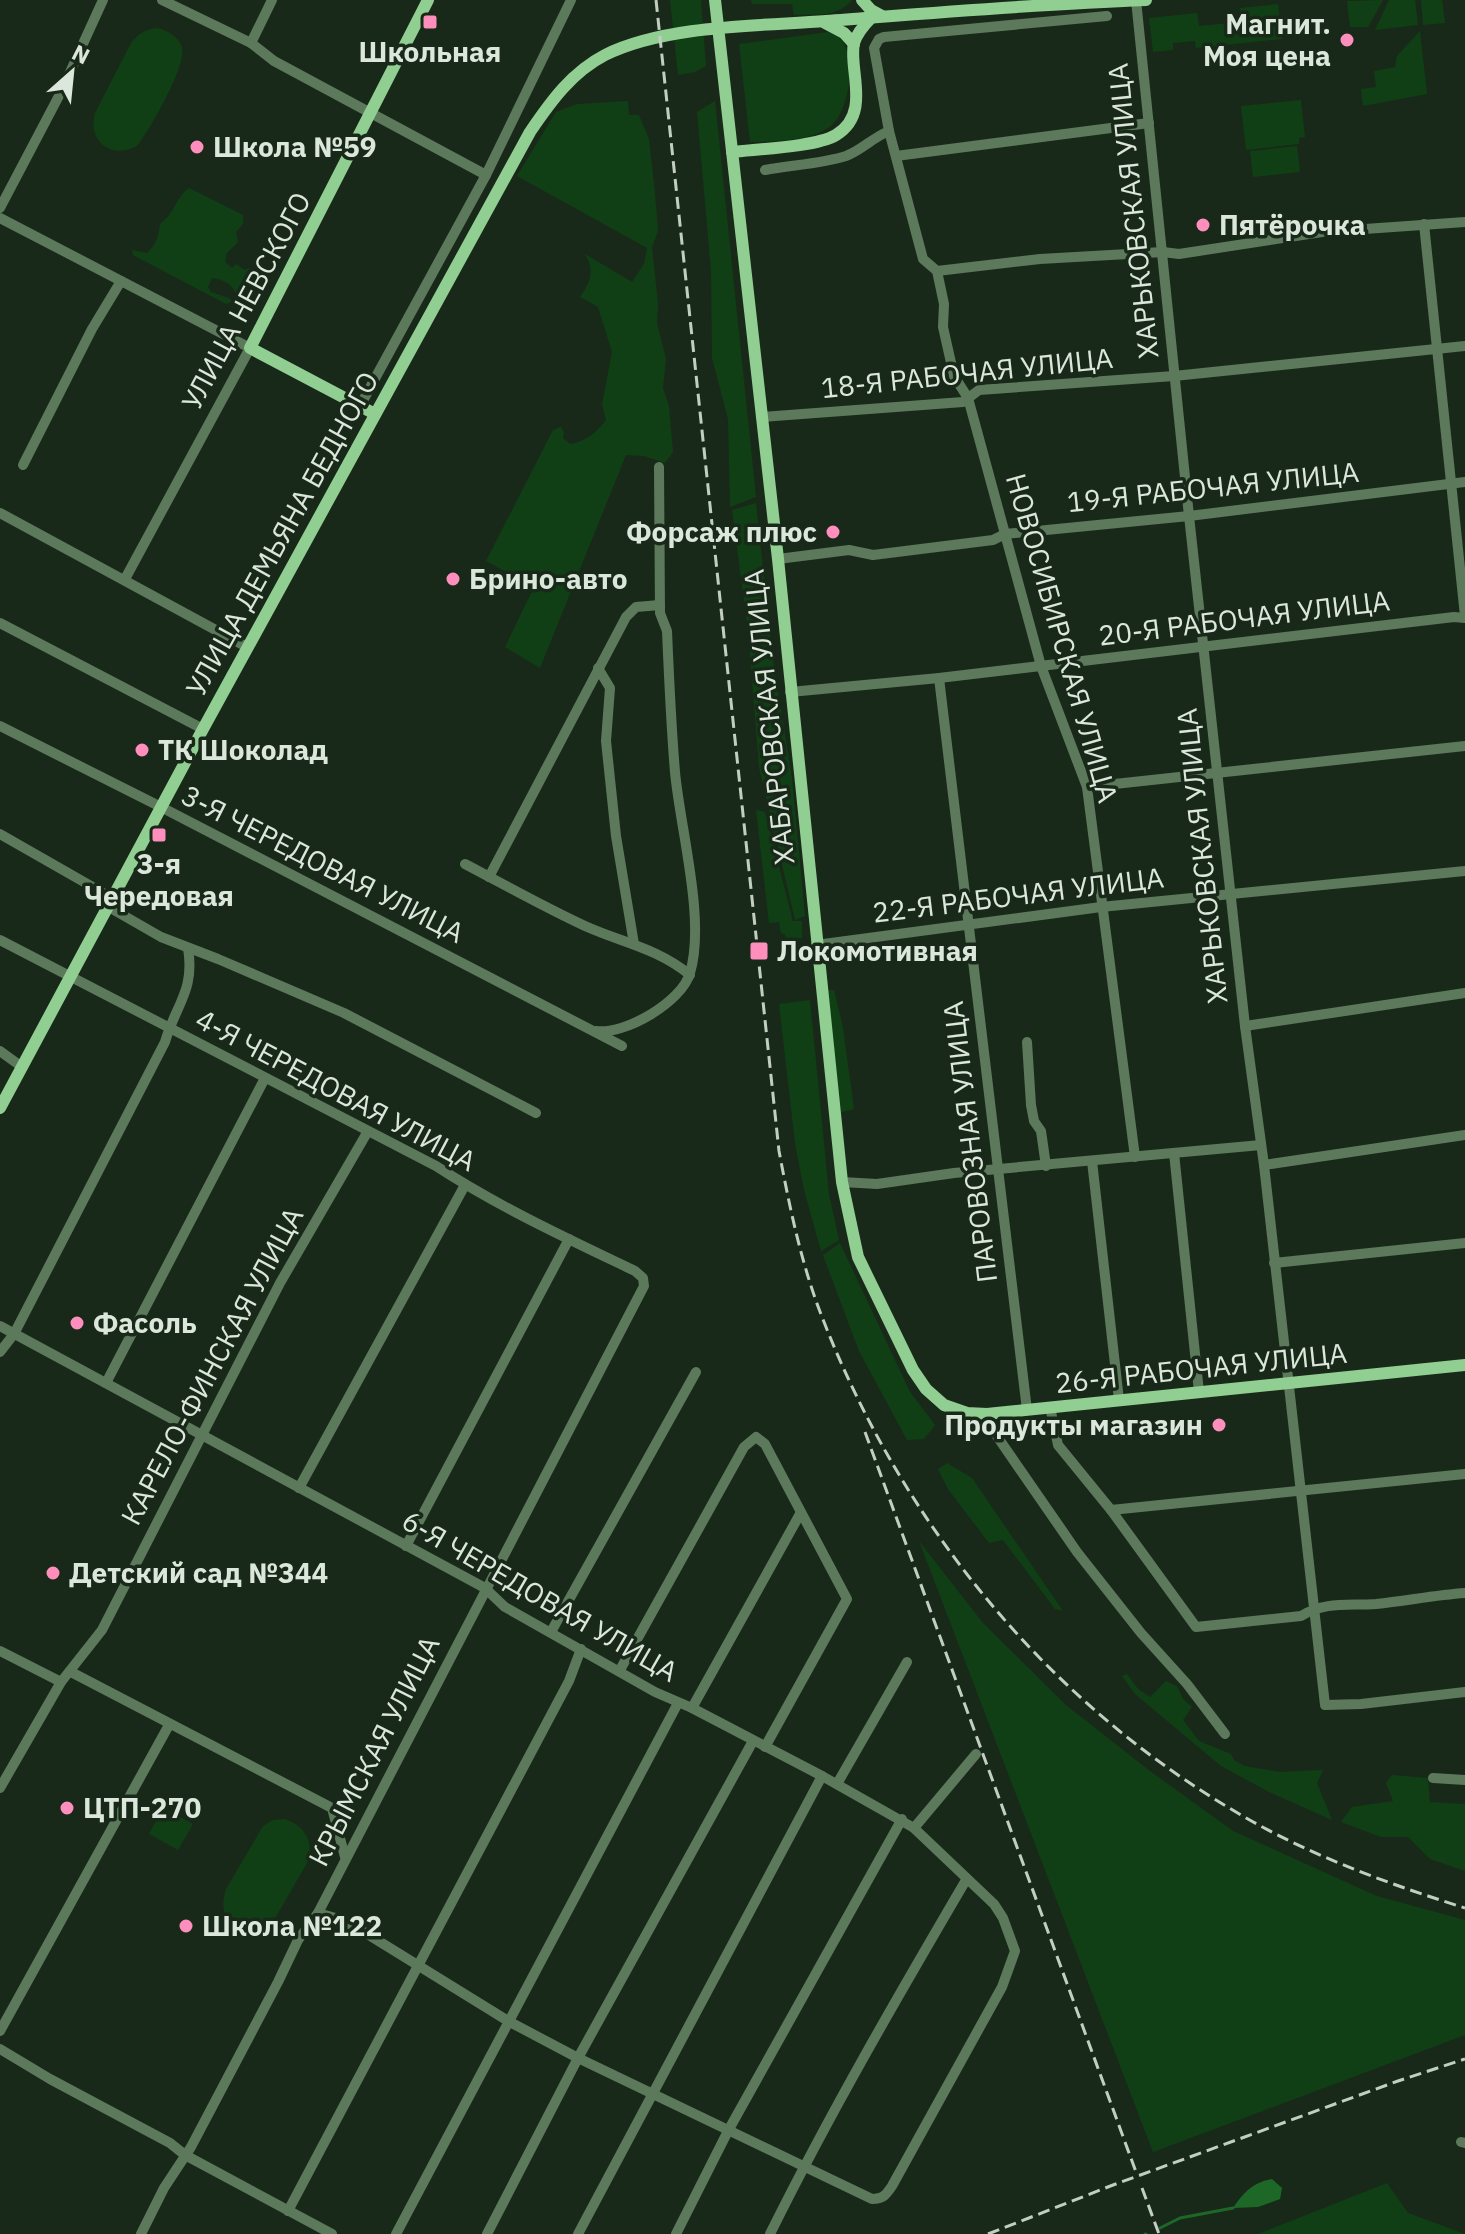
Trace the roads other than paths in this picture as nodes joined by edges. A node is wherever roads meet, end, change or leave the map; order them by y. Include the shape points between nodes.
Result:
1 (103, 0) edge
2 (162, 0) edge
3 (272, 0) edge
4 (428, 0) edge
5 (571, 0) edge
6 (715, 0) edge
7 (860, 0) edge
8 (1136, 0) edge
9 (1146, 0) edge
10 (1071, 4) junction
11 (1107, 16) dead end
12 (879, 17) junction
13 (844, 19) junction
14 (1073, 19) junction
15 (816, 21) junction
16 (251, 43) junction
17 (854, 44) junction
18 (371, 114) junction
19 (1149, 123) junction
20 (889, 131) junction
21 (732, 152) junction
22 (896, 156) junction
23 (765, 170) dead end
24 (486, 175) junction
25 (0, 208) edge
26 (0, 218) edge
27 (1465, 222) edge
28 (1424, 224) junction
29 (1163, 252) junction
30 (937, 271) junction
31 (121, 281) junction
32 (1465, 346) edge
33 (250, 348) junction
34 (1438, 348) junction
35 (1174, 376) junction
36 (968, 398) junction
37 (360, 406) junction
38 (375, 414) junction
39 (761, 417) junction
40 (23, 465) dead end
41 (659, 467) dead end
42 (1465, 482) edge
43 (1452, 483) junction
44 (0, 513) edge
45 (1189, 516) junction
46 (1005, 534) junction
47 (778, 559) junction
48 (125, 579) junction
49 (660, 605) junction
50 (1465, 617) edge
51 (0, 623) edge
52 (1203, 646) junction
53 (247, 647) junction
54 (1041, 666) junction
55 (598, 668) junction
56 (939, 678) junction
57 (790, 692) junction
58 (0, 726) edge
59 (203, 729) junction
60 (1465, 746) edge
61 (1217, 772) junction
62 (1087, 787) junction
63 (161, 807) junction
64 (0, 834) edge
65 (465, 864) dead end
66 (1465, 871) edge
67 (489, 877) junction
68 (1232, 896) junction
69 (110, 902) junction
70 (1101, 907) junction
71 (969, 926) junction
72 (0, 940) edge
73 (634, 944) junction
74 (816, 945) junction
75 (188, 948) junction
76 (690, 975) junction
77 (70, 976) junction
78 (1465, 993) edge
79 (1245, 1026) junction
80 (169, 1029) junction
81 (590, 1030) junction
82 (1027, 1042) dead end
83 (622, 1046) dead end
84 (0, 1051) edge
85 (22, 1067) junction
86 (265, 1078) junction
87 (0, 1108) edge
88 (536, 1113) dead end
89 (368, 1131) junction
90 (1465, 1135) edge
91 (1261, 1145) junction
92 (1174, 1153) junction
93 (1135, 1157) junction
94 (1092, 1161) junction
95 (1264, 1165) junction
96 (1046, 1166) junction
97 (997, 1170) junction
98 (842, 1182) junction
99 (465, 1185) junction
100 (569, 1239) junction
101 (1465, 1243) edge
102 (1274, 1263) junction
103 (644, 1286) joint
104 (0, 1326) edge
105 (14, 1334) junction
106 (0, 1352) edge
107 (1465, 1365) edge
108 (696, 1372) dead end
109 (106, 1383) junction
110 (1287, 1383) junction
111 (1199, 1392) junction
112 (1119, 1400) junction
113 (944, 1405) joint
114 (1050, 1407) junction
115 (1027, 1410) junction
116 (987, 1414) junction
117 (201, 1435) junction
118 (1465, 1474) edge
119 (299, 1488) junction
120 (1299, 1492) junction
121 (1111, 1510) junction
122 (800, 1514) junction
123 (406, 1546) junction
124 (485, 1588) junction
125 (1465, 1593) edge
126 (1313, 1609) junction
127 (551, 1632) junction
128 (581, 1649) junction
129 (0, 1651) edge
130 (907, 1662) dead end
131 (620, 1670) junction
132 (71, 1672) junction
133 (61, 1682) junction
134 (1465, 1692) edge
135 (678, 1703) junction
136 (692, 1708) junction
137 (169, 1725) junction
138 (1225, 1734) dead end
139 (753, 1741) junction
140 (765, 1747) junction
141 (976, 1754) dead end
142 (822, 1776) junction
143 (1433, 1778) dead end
144 (1465, 1780) edge
145 (837, 1784) junction
146 (0, 1788) edge
147 (902, 1819) junction
148 (914, 1828) junction
149 (345, 1857) junction
150 (966, 1880) junction
151 (318, 1913) junction
152 (419, 1964) junction
153 (508, 2021) junction
154 (0, 2031) edge
155 (0, 2049) edge
156 (578, 2058) junction
157 (652, 2093) junction
158 (728, 2131) junction
159 (185, 2155) junction
160 (803, 2166) junction
161 (288, 2211) junction
162 (141, 2234) edge
163 (332, 2234) edge
164 (396, 2234) edge
165 (487, 2234) edge
166 (578, 2234) edge
167 (676, 2234) edge
168 (770, 2234) edge

1 - 25 street
2 - 16 street
3 - 16 street
4 - 18 main road, УЛИЦА НЕВСКОГО
5 - 24 street, УЛИЦА ДЕМЬЯНА БЕДНОГО
6 - 21 main road, ХАБАРОВСКАЯ УЛИЦА
7 - 12 main road
7 - 13 main road
8 - 9 main road, УЛИЦА ДЕМЬЯНА БЕДНОГО
8 - 10 main road, УЛИЦА ДЕМЬЯНА БЕДНОГО
8 - 19 street, ХАРЬКОВСКАЯ УЛИЦА
10 - 12 main road, УЛИЦА ДЕМЬЯНА БЕДНОГО
10 - 14 street
11 - 14 street
12 - 13 main road, УЛИЦА ДЕМЬЯНА БЕДНОГО
12 - 17 main road
13 - 15 main road, УЛИЦА ДЕМЬЯНА БЕДНОГО
14 - 20 street, НОВОСИБИРСКАЯ УЛИЦА via 884,37 876,43 874,56
15 - 17 main road via 844,33
15 - 38 main road, УЛИЦА ДЕМЬЯНА БЕДНОГО via 669,35 629,44 570,79 530,132
16 - 18 street
17 - 21 main road via 855,104 836,135
18 - 24 street
18 - 33 main road, УЛИЦА НЕВСКОГО
19 - 22 street
19 - 29 street, ХАРЬКОВСКАЯ УЛИЦА
20 - 22 street, НОВОСИБИРСКАЯ УЛИЦА
20 - 23 street via 845,156
21 - 39 main road, ХАБАРОВСКАЯ УЛИЦА
22 - 30 street, НОВОСИБИРСКАЯ УЛИЦА via 923,259
24 - 37 street, УЛИЦА ДЕМЬЯНА БЕДНОГО
26 - 31 street
27 - 28 street
28 - 29 street
28 - 34 street
29 - 30 street
29 - 35 street, ХАРЬКОВСКАЯ УЛИЦА
30 - 36 street, НОВОСИБИРСКАЯ УЛИЦА via 954,376
31 - 33 street
31 - 40 street
32 - 34 street, 18-Я РАБОЧАЯ УЛИЦА
33 - 37 main road
33 - 48 street, УЛИЦА НЕВСКОГО
34 - 35 street, 18-Я РАБОЧАЯ УЛИЦА
34 - 43 street
35 - 36 street, 18-Я РАБОЧАЯ УЛИЦА via 979,390
35 - 45 street, ХАРЬКОВСКАЯ УЛИЦА
36 - 39 street, 18-Я РАБОЧАЯ УЛИЦА
36 - 46 street, НОВОСИБИРСКАЯ УЛИЦА
37 - 38 main road
38 - 53 main road, УЛИЦА ДЕМЬЯНА БЕДНОГО
39 - 47 main road, ХАБАРОВСКАЯ УЛИЦА
41 - 49 street
42 - 43 street, 19-Я РАБОЧАЯ УЛИЦА
43 - 45 street, 19-Я РАБОЧАЯ УЛИЦА
43 - 50 street
44 - 48 street
45 - 46 street, 19-Я РАБОЧАЯ УЛИЦА
45 - 52 street, ХАРЬКОВСКАЯ УЛИЦА
46 - 47 street, 19-Я РАБОЧАЯ УЛИЦА via 993,540 873,555 849,550
46 - 54 street, НОВОСИБИРСКАЯ УЛИЦА
47 - 57 main road, ХАБАРОВСКАЯ УЛИЦА
48 - 53 street
49 - 55 street via 636,607 626,617
49 - 76 street via 667,631 675,774 695,931
50 - 52 street, 20-Я РАБОЧАЯ УЛИЦА
51 - 59 street
52 - 54 street, 20-Я РАБОЧАЯ УЛИЦА
52 - 61 street, ХАРЬКОВСКАЯ УЛИЦА
53 - 59 main road, УЛИЦА ДЕМЬЯНА БЕДНОГО
54 - 56 street, 20-Я РАБОЧАЯ УЛИЦА
54 - 62 street, НОВОСИБИРСКАЯ УЛИЦА
55 - 67 street
55 - 73 street via 610,688 606,741
56 - 57 street, 20-Я РАБОЧАЯ УЛИЦА
56 - 71 street, ПАРОВОЗНАЯ УЛИЦА
57 - 74 main road, ХАБАРОВСКАЯ УЛИЦА
58 - 63 street, 3-Я ЧЕРЕДОВАЯ УЛИЦА
59 - 63 main road, УЛИЦА ДЕМЬЯНА БЕДНОГО
60 - 61 street
61 - 62 street
61 - 68 street, ХАРЬКОВСКАЯ УЛИЦА
62 - 70 street, НОВОСИБИРСКАЯ УЛИЦА
63 - 69 main road, УЛИЦА ДЕМЬЯНА БЕДНОГО
63 - 81 street, 3-Я ЧЕРЕДОВАЯ УЛИЦА
64 - 69 street
65 - 67 street
66 - 68 street, 22-Я РАБОЧАЯ УЛИЦА
67 - 73 street
68 - 70 street, 22-Я РАБОЧАЯ УЛИЦА
68 - 79 street, ХАРЬКОВСКАЯ УЛИЦА
69 - 75 street via 161,937
69 - 77 main road, УЛИЦА ДЕМЬЯНА БЕДНОГО
70 - 71 street, 22-Я РАБОЧАЯ УЛИЦА
70 - 93 street, НОВОСИБИРСКАЯ УЛИЦА
71 - 74 street, 22-Я РАБОЧАЯ УЛИЦА
71 - 97 street, ПАРОВОЗНАЯ УЛИЦА
72 - 77 street, 4-Я ЧЕРЕДОВАЯ УЛИЦА
73 - 76 street via 672,960
74 - 98 main road, ХАБАРОВСКАЯ УЛИЦА
75 - 80 street via 188,989
75 - 88 street via 344,1013
76 - 81 street via 680,990 636,1023 607,1032
77 - 80 street, 4-Я ЧЕРЕДОВАЯ УЛИЦА
77 - 85 main road, УЛИЦА ДЕМЬЯНА БЕДНОГО
78 - 79 street
79 - 91 street, ХАРЬКОВСКАЯ УЛИЦА
80 - 86 street, 4-Я ЧЕРЕДОВАЯ УЛИЦА
80 - 105 street
81 - 83 street, 3-Я ЧЕРЕДОВАЯ УЛИЦА
82 - 96 street via 1031,1105
84 - 85 street
85 - 87 main road, УЛИЦА ДЕМЬЯНА БЕДНОГО
86 - 89 street, 4-Я ЧЕРЕДОВАЯ УЛИЦА
86 - 109 street
89 - 99 street, 4-Я ЧЕРЕДОВАЯ УЛИЦА
89 - 117 street, КАРЕЛО-ФИНСКАЯ УЛИЦА
90 - 95 street
91 - 92 street
91 - 95 street, ХАРЬКОВСКАЯ УЛИЦА
92 - 93 street
92 - 111 street
93 - 94 street
94 - 96 street
94 - 112 street
95 - 102 street, ХАРЬКОВСКАЯ УЛИЦА
96 - 97 street
97 - 98 street via 877,1184
97 - 115 street, ПАРОВОЗНАЯ УЛИЦА
98 - 113 main road, ХАБАРОВСКАЯ УЛИЦА via 858,1257 913,1370
99 - 100 street, 4-Я ЧЕРЕДОВАЯ УЛИЦА
99 - 119 street
100 - 103 street, 4-Я ЧЕРЕДОВАЯ УЛИЦА via 635,1271
100 - 123 street
101 - 102 street
102 - 110 street, ХАРЬКОВСКАЯ УЛИЦА
103 - 124 street, КРЫМСКАЯ УЛИЦА
104 - 105 street, 6-Я ЧЕРЕДОВАЯ УЛИЦА
105 - 106 street
105 - 109 street, 6-Я ЧЕРЕДОВАЯ УЛИЦА
107 - 110 main road, 26-Я РАБОЧАЯ УЛИЦА
108 - 127 street
109 - 117 street, 6-Я ЧЕРЕДОВАЯ УЛИЦА
110 - 111 main road, 26-Я РАБОЧАЯ УЛИЦА
110 - 120 street, ХАРЬКОВСКАЯ УЛИЦА
111 - 112 main road, 26-Я РАБОЧАЯ УЛИЦА
112 - 114 main road, 26-Я РАБОЧАЯ УЛИЦА
113 - 116 main road, 26-Я РАБОЧАЯ УЛИЦА
114 - 115 main road, 26-Я РАБОЧАЯ УЛИЦА
114 - 121 street via 1058,1445
115 - 116 main road, 26-Я РАБОЧАЯ УЛИЦА
116 - 138 street via 992,1429 1077,1552
117 - 119 street, 6-Я ЧЕРЕДОВАЯ УЛИЦА
117 - 132 street, КАРЕЛО-ФИНСКАЯ УЛИЦА via 102,1630
118 - 120 street
119 - 123 street, 6-Я ЧЕРЕДОВАЯ УЛИЦА
120 - 121 street
120 - 126 street, ХАРЬКОВСКАЯ УЛИЦА
121 - 126 street via 1196,1627 1301,1616
122 - 131 street via 765,1444 756,1437 744,1447
122 - 136 street
122 - 140 street via 847,1599
123 - 124 street, 6-Я ЧЕРЕДОВАЯ УЛИЦА
124 - 127 street, 6-Я ЧЕРЕДОВАЯ УЛИЦА via 505,1607
124 - 149 street, КРЫМСКАЯ УЛИЦА
125 - 126 street
126 - 134 street, ХАРЬКОВСКАЯ УЛИЦА via 1325,1705
127 - 128 street, 6-Я ЧЕРЕДОВАЯ УЛИЦА
128 - 131 street, 6-Я ЧЕРЕДОВАЯ УЛИЦА
128 - 152 street
129 - 133 street
130 - 145 street
131 - 135 street, 6-Я ЧЕРЕДОВАЯ УЛИЦА
132 - 133 street, КАРЕЛО-ФИНСКАЯ УЛИЦА
132 - 137 street
133 - 146 street, КАРЕЛО-ФИНСКАЯ УЛИЦА
135 - 136 street, 6-Я ЧЕРЕДОВАЯ УЛИЦА
135 - 153 street
136 - 139 street, 6-Я ЧЕРЕДОВАЯ УЛИЦА
137 - 149 street via 332,1808
137 - 154 street
139 - 140 street, 6-Я ЧЕРЕДОВАЯ УЛИЦА
139 - 156 street
140 - 142 street, 6-Я ЧЕРЕДОВАЯ УЛИЦА
141 - 148 street
142 - 145 street, 6-Я ЧЕРЕДОВАЯ УЛИЦА
142 - 157 street
143 - 144 street
145 - 147 street, 6-Я ЧЕРЕДОВАЯ УЛИЦА
147 - 148 street, 6-Я ЧЕРЕДОВАЯ УЛИЦА
147 - 158 street
148 - 150 street, 6-Я ЧЕРЕДОВАЯ УЛИЦА
149 - 151 street, КРЫМСКАЯ УЛИЦА
150 - 160 street
150 - 160 street, 6-Я ЧЕРЕДОВАЯ УЛИЦА via 994,1904 1015,1951 1002,1987 892,2186 886,2195 872,2199
151 - 152 street via 339,1919
151 - 159 street, КРЫМСКАЯ УЛИЦА via 298,1940
152 - 153 street
152 - 161 street
153 - 156 street
153 - 164 street
155 - 159 street
156 - 157 street
156 - 165 street
157 - 158 street
157 - 166 street
158 - 160 street
158 - 167 street
159 - 161 street
159 - 162 street, КРЫМСКАЯ УЛИЦА
160 - 168 street
161 - 163 street

